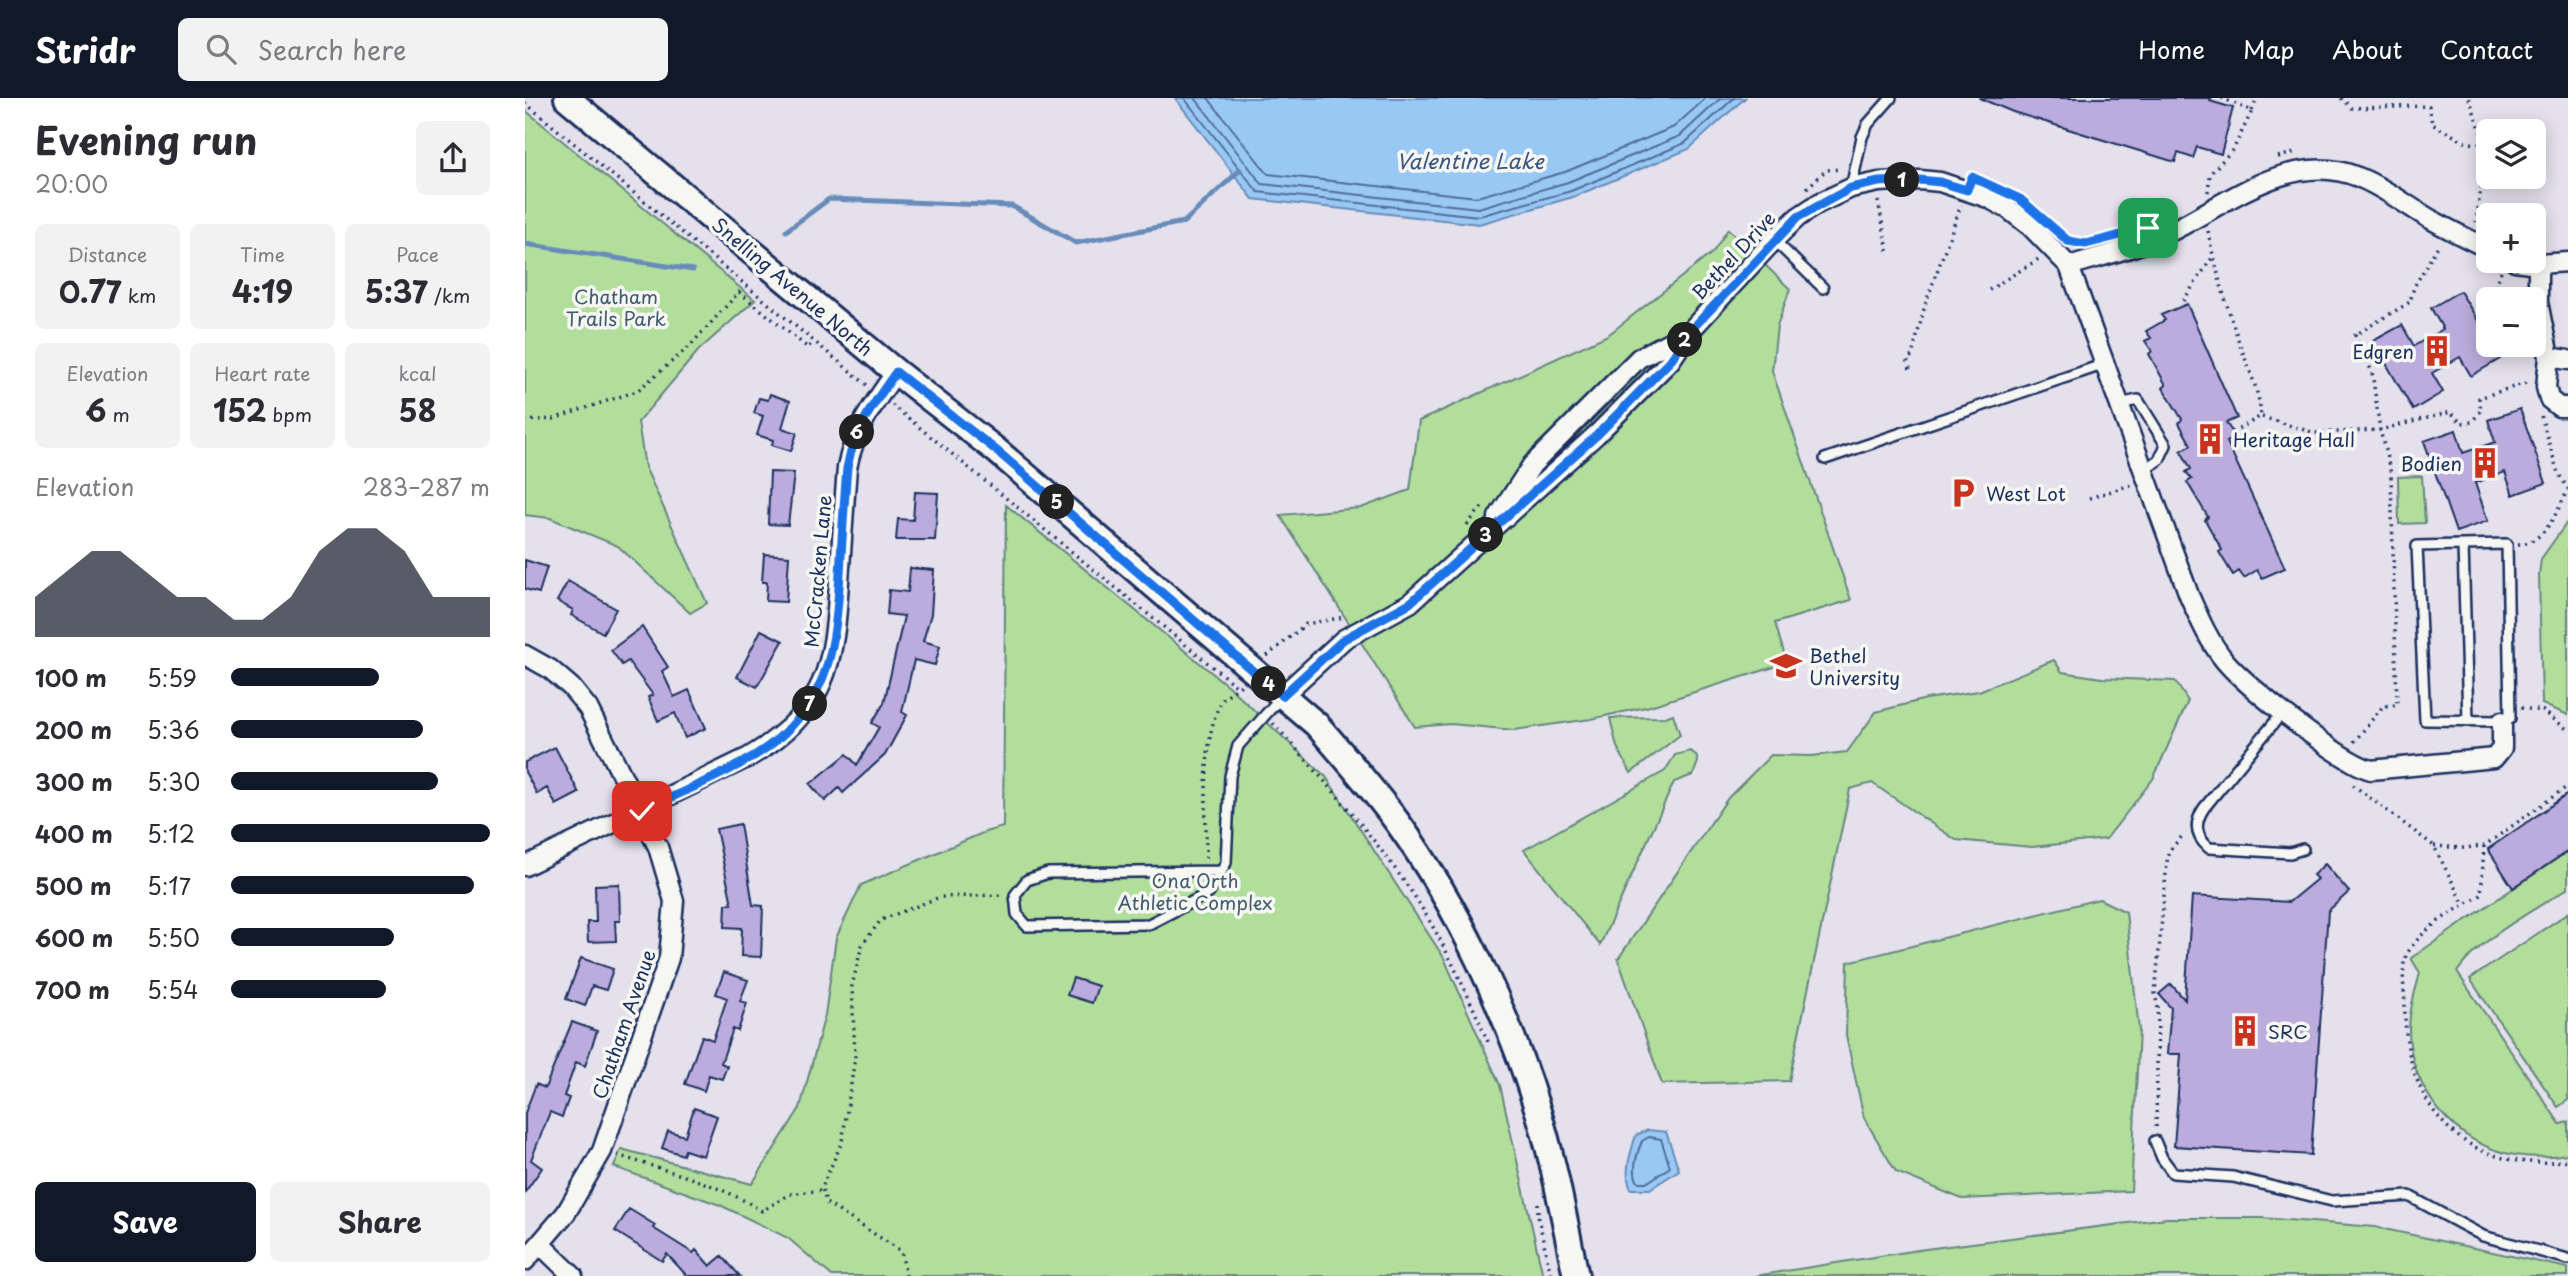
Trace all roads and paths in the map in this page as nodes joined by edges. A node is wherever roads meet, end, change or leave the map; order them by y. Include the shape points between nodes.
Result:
1 (568, 98) edge
2 (1891, 98) edge
3 (2222, 98) edge
4 (2257, 98) edge
5 (2341, 98) edge
6 (2469, 98) edge
7 (525, 103) edge
8 (2252, 111) junction
9 (2476, 119) edge
10 (2476, 144) edge
11 (2298, 153) dead end
12 (2270, 160) dead end
13 (1856, 168) junction
14 (1851, 188) junction
15 (2481, 189) edge
16 (1967, 190) junction
17 (2213, 191) dead end
18 (1799, 195) dead end
19 (1878, 198) dead end
20 (2207, 212) junction
21 (2448, 229) junction
22 (1774, 240) junction
23 (2476, 243) edge
24 (1889, 255) dead end
25 (2042, 257) dead end
26 (2212, 258) junction
27 (2568, 262) edge
28 (2546, 263) edge
29 (2069, 266) junction
30 (2537, 273) edge
31 (1823, 288) dead end
32 (1989, 290) dead end
33 (2183, 301) dead end
34 (1691, 330) junction
35 (813, 341) junction
36 (2549, 357) junction
37 (2568, 360) edge
38 (2105, 364) junction
39 (1910, 369) dead end
40 (896, 372) junction
41 (2529, 382) dead end
42 (867, 385) dead end
43 (2119, 404) junction
44 (894, 407) dead end
45 (2568, 407) edge
46 (2261, 416) junction
47 (525, 421) edge
48 (2237, 430) dead end
49 (2380, 430) junction
50 (1825, 459) dead end
51 (2144, 470) junction
52 (2131, 485) dead end
53 (2568, 491) edge
54 (2089, 498) dead end
55 (1485, 503) dead end
56 (1462, 531) dead end
57 (1483, 538) junction
58 (2507, 544) junction
59 (2463, 545) junction
60 (1353, 615) dead end
61 (1271, 651) dead end
62 (525, 655) edge
63 (1282, 696) junction
64 (2284, 711) junction
65 (2506, 714) junction
66 (2468, 721) junction
67 (1279, 730) dead end
68 (2568, 730) edge
69 (2342, 757) junction
70 (2353, 785) dead end
71 (2568, 786) edge
72 (642, 811) junction
73 (2197, 819) junction
74 (2434, 846) junction
75 (2484, 846) junction
76 (2303, 849) dead end
77 (525, 866) edge
78 (1206, 869) junction
79 (1222, 871) junction
80 (1015, 895) junction
81 (2464, 905) junction
82 (1496, 1057) dead end
83 (2155, 1141) joint
84 (601, 1150) junction
85 (2568, 1160) edge
86 (823, 1190) junction
87 (1538, 1190) dead end
88 (541, 1245) junction
89 (2568, 1259) edge
90 (525, 1261) edge
91 (573, 1276) edge
92 (906, 1276) edge
93 (1551, 1276) edge
94 (1576, 1276) edge

1 - 40 street, Snelling Avenue North
2 - 13 lane via 1868,124
3 - 8 path
4 - 8 path
5 - 10 path via 2352,108 2429,106 2433,124
6 - 9 path
7 - 35 path
8 - 17 path via 2234,148 2210,174 2207,197
11 - 12 path
13 - 14 lane
13 - 18 path via 1826,170
14 - 16 street, Bethel Drive via 1920,180
14 - 22 street, Bethel Drive via 1798,217
15 - 21 path via 2476,225 2455,216
16 - 29 street, Bethel Drive via 2008,209
16 - 39 path via 1924,305 1912,356 1907,359
19 - 24 path
20 - 21 street via 2292,173 2336,170 2377,186
20 - 26 path
20 - 29 street via 2156,239
21 - 23 street
21 - 49 path via 2410,302 2355,335 2372,372
22 - 31 lane
22 - 34 street, Bethel Drive
25 - 32 path
26 - 33 path
26 - 46 path via 2260,393
27 - 28 street
29 - 38 street
30 - 36 street
34 - 57 street, Bethel Drive via 1670,361 1603,429
34 - 57 street, Bethel Drive via 1639,358 1532,465
35 - 42 path
35 - 47 path via 807,348 739,292 689,347 637,391 553,419
36 - 37 street
36 - 45 street via 2549,399
38 - 43 street
38 - 50 lane
40 - 63 street, Snelling Avenue North via 997,451
40 - 72 street, McCracken Lane via 863,419 851,446 835,640 810,704 773,743
41 - 49 path via 2479,398 2481,410 2472,422 2461,423 2451,412
43 - 51 street
43 - 51 lane via 2138,400 2166,445 2159,460
44 - 78 path via 1238,688 1221,700 1207,762
46 - 48 path
46 - 49 path via 2315,433
49 - 69 path via 2391,474 2397,705 2383,706
51 - 64 street via 2189,595 2212,643 2226,662
52 - 54 path
53 - 58 path via 2539,538 2527,544
55 - 56 path
57 - 63 street, Bethel Drive via 1410,603 1344,639
58 - 59 lane
58 - 65 lane
59 - 66 lane
59 - 66 lane via 2417,546 2424,720
60 - 61 path via 1305,624
62 - 72 street, Chatham Avenue via 550,669 588,708
63 - 79 lane via 1238,746 1230,776
63 - 94 street, Snelling Avenue North via 1317,725 1384,805 1459,924 1515,1044 1537,1107
64 - 69 street
64 - 73 lane
65 - 66 lane
65 - 68 path via 2543,711
65 - 69 street via 2502,748 2487,761 2371,770
67 - 82 path via 1353,813 1408,886 1463,984
70 - 74 path
71 - 75 path
72 - 77 street, McCracken Lane
72 - 84 street, Chatham Avenue via 674,901 674,928 666,968
73 - 76 lane via 2200,841 2209,848 2290,853
73 - 83 path via 2168,852 2155,994
74 - 75 path
74 - 81 path
75 - 81 path via 2481,895
78 - 79 lane
78 - 80 lane via 1048,873 1027,880
79 - 80 lane via 1209,893 1149,924 1027,926 1017,914
80 - 86 path via 940,897 881,920 862,945 852,986 854,1070 842,1142
81 - 85 path via 2426,930 2405,956 2404,1035 2410,1069 2430,1107 2475,1148 2521,1161
83 - 89 lane via 2173,1174 2233,1177 2332,1201 2409,1196 2483,1236
84 - 86 path via 729,1192 762,1211 789,1194
84 - 88 street, Chatham Avenue via 566,1213
86 - 92 path via 826,1203 901,1251
87 - 93 path via 1538,1216
88 - 90 street, Chatham Avenue
88 - 91 street

